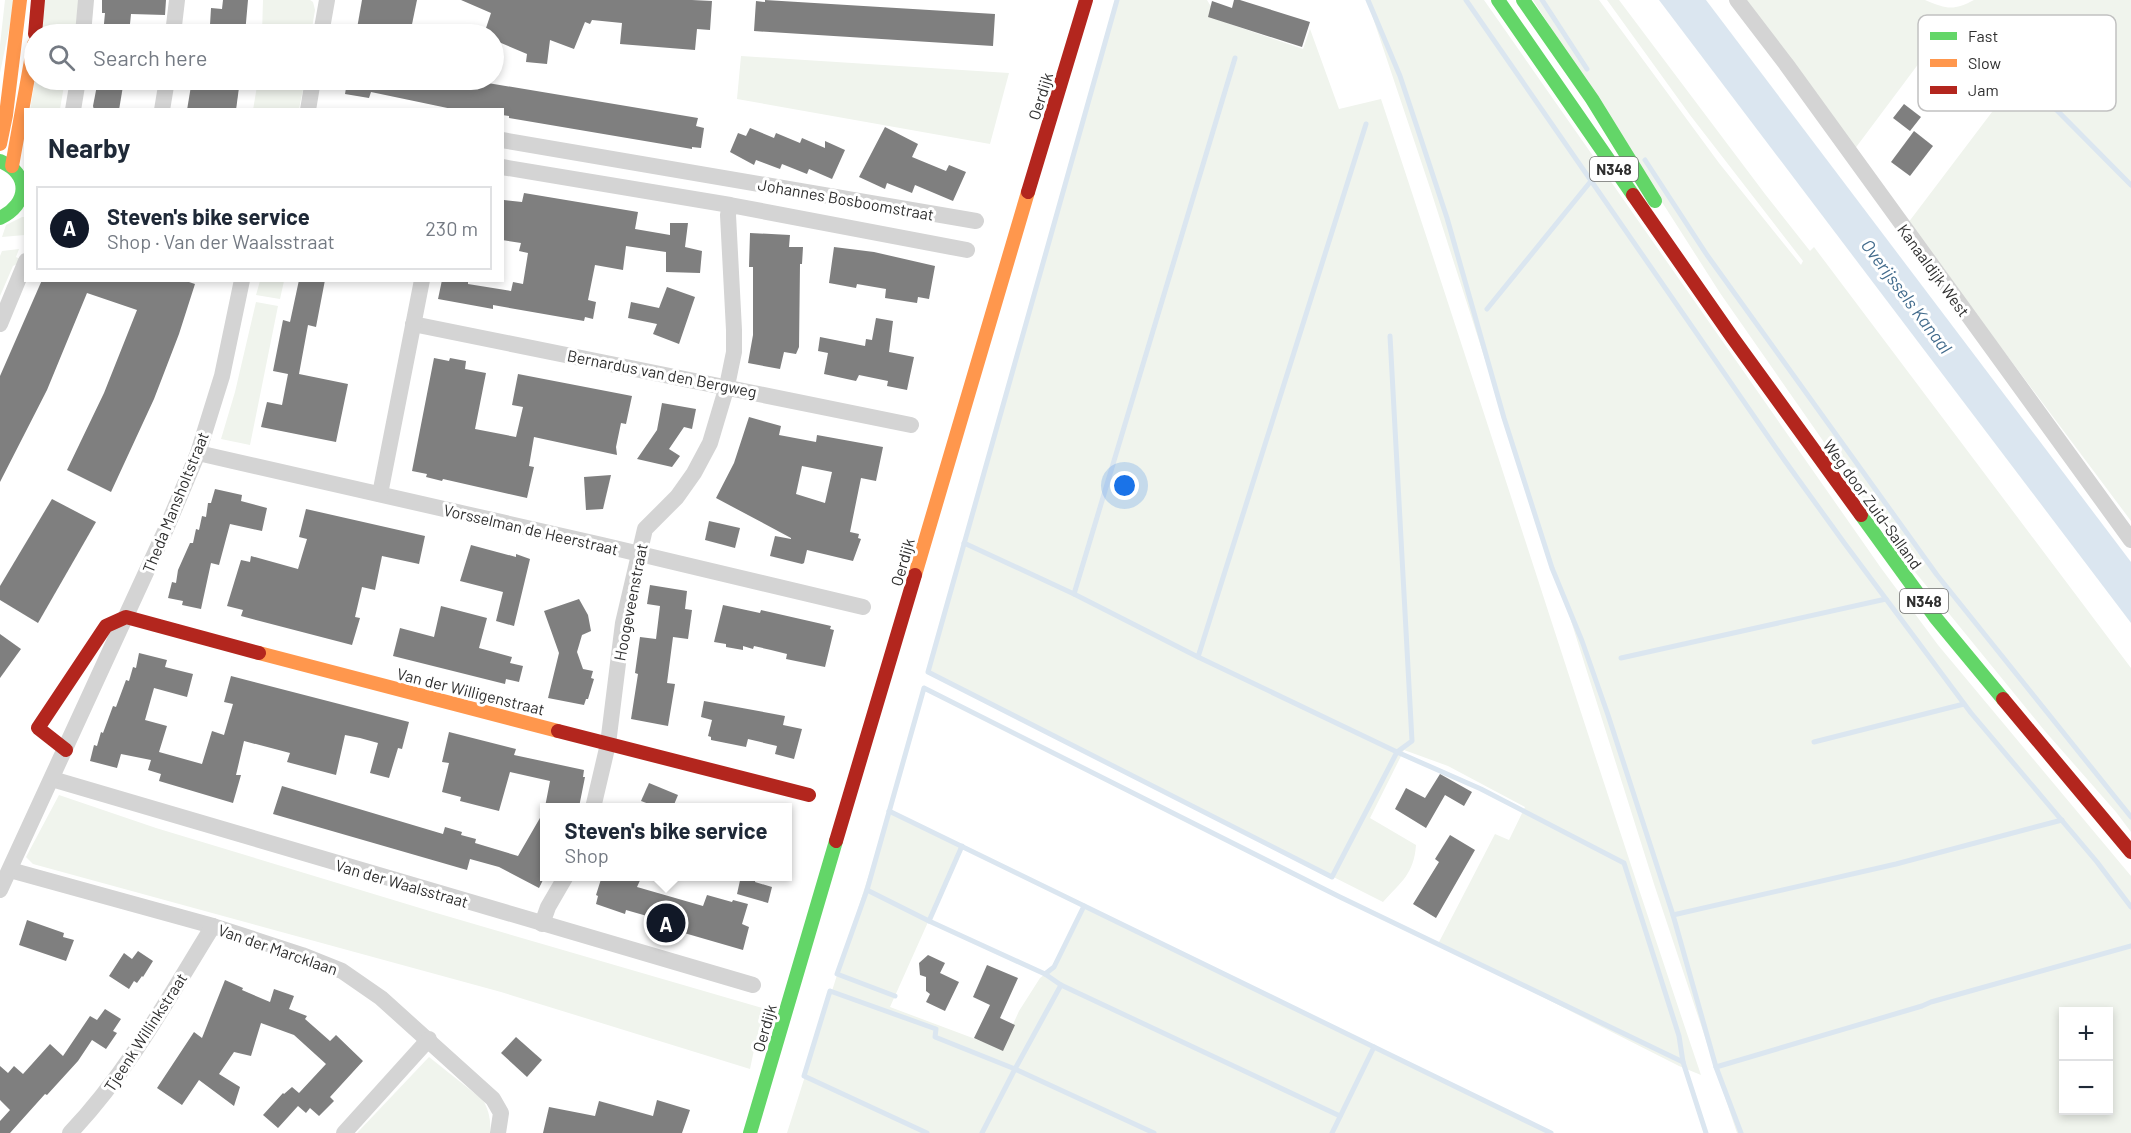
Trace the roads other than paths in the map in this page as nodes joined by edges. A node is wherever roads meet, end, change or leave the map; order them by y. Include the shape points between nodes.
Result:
1 (20, 0) edge
2 (38, 0) edge
3 (86, 0) edge
4 (177, 0) edge
5 (327, 0) edge
6 (1086, 0) edge
7 (1498, 0) edge
8 (1523, 0) edge
9 (1737, 0) edge
10 (37, 24) edge
11 (84, 24) edge
12 (174, 24) edge
13 (323, 24) edge
14 (27, 90) edge
15 (76, 90) edge
16 (165, 90) edge
17 (313, 90) edge
18 (73, 108) edge
19 (162, 108) edge
20 (313, 108) edge
21 (504, 140) edge
22 (0, 144) edge
23 (6, 164) edge
24 (504, 167) edge
25 (716, 177) junction
26 (24, 198) edge
27 (722, 204) junction
28 (0, 218) edge
29 (976, 221) dead end
30 (967, 250) dead end
31 (24, 266) edge
32 (242, 282) edge
33 (422, 282) edge
34 (0, 324) edge
35 (413, 324) junction
36 (1732, 337) junction
37 (727, 386) junction
38 (911, 425) dead end
39 (198, 453) junction
40 (380, 494) junction
41 (2131, 540) edge
42 (639, 554) junction
43 (862, 607) dead end
44 (126, 616) junction
45 (608, 744) junction
46 (66, 750) junction
47 (52, 779) junction
48 (808, 795) dead end
49 (594, 803) edge
50 (2131, 852) edge
51 (10, 870) junction
52 (563, 881) edge
53 (0, 890) edge
54 (542, 924) junction
55 (213, 926) junction
56 (753, 985) dead end
57 (429, 1039) junction
58 (70, 1133) edge
59 (344, 1133) edge
60 (498, 1133) edge
61 (750, 1133) edge

1 - 22 street
2 - 10 street
3 - 11 street
4 - 12 street
5 - 13 street
6 - 61 street, Oerdijk
7 - 36 street, Weg door Zuid-Salland / N348
8 - 36 street, Weg door Zuid-Salland / N348 via 1631,159
9 - 41 street, Kanaaldijk West
14 - 23 street
15 - 18 street
16 - 19 street
17 - 20 street
21 - 25 street, Johannes Bosboomstraat
23 - 26 street via 22,180
24 - 27 street, Johannes Bosboomstraat
25 - 27 street
25 - 29 street, Johannes Bosboomstraat
26 - 28 street via 13,212
27 - 30 street, Johannes Bosboomstraat
27 - 37 street, Hoogeveenstraat via 728,215 734,330
31 - 34 street
32 - 39 street, Theda Mansholtstraat via 222,376
33 - 35 street
35 - 37 street, Bernardus van den Bergweg
35 - 40 street
36 - 50 street, Weg door Zuid-Salland / N348 via 1935,617
37 - 38 street, Bernardus van den Bergweg
37 - 42 street, Hoogeveenstraat via 710,443 694,474 645,529
39 - 40 street, Vorsselman de Heerstraat
39 - 44 street, Theda Mansholtstraat
40 - 42 street, Vorsselman de Heerstraat
42 - 43 street, Vorsselman de Heerstraat
42 - 45 street, Hoogeveenstraat via 623,623
44 - 45 street, Van der Willigenstraat
44 - 46 street, Theda Mansholtstraat
44 - 46 street via 106,626 38,729
45 - 48 street, Van der Willigenstraat
45 - 49 street, Hoogeveenstraat
46 - 47 street, Theda Mansholtstraat
47 - 51 street, Theda Mansholtstraat
47 - 54 street, Van der Waalsstraat
51 - 53 street
51 - 55 street, Van der Marcklaan
52 - 54 street
54 - 56 street, Van der Waalsstraat
55 - 57 street, Van der Marcklaan via 342,971
55 - 58 street, Tjeenk Willinkstraat via 118,1075
57 - 59 street
57 - 60 street, Van der Marcklaan via 498,1105

